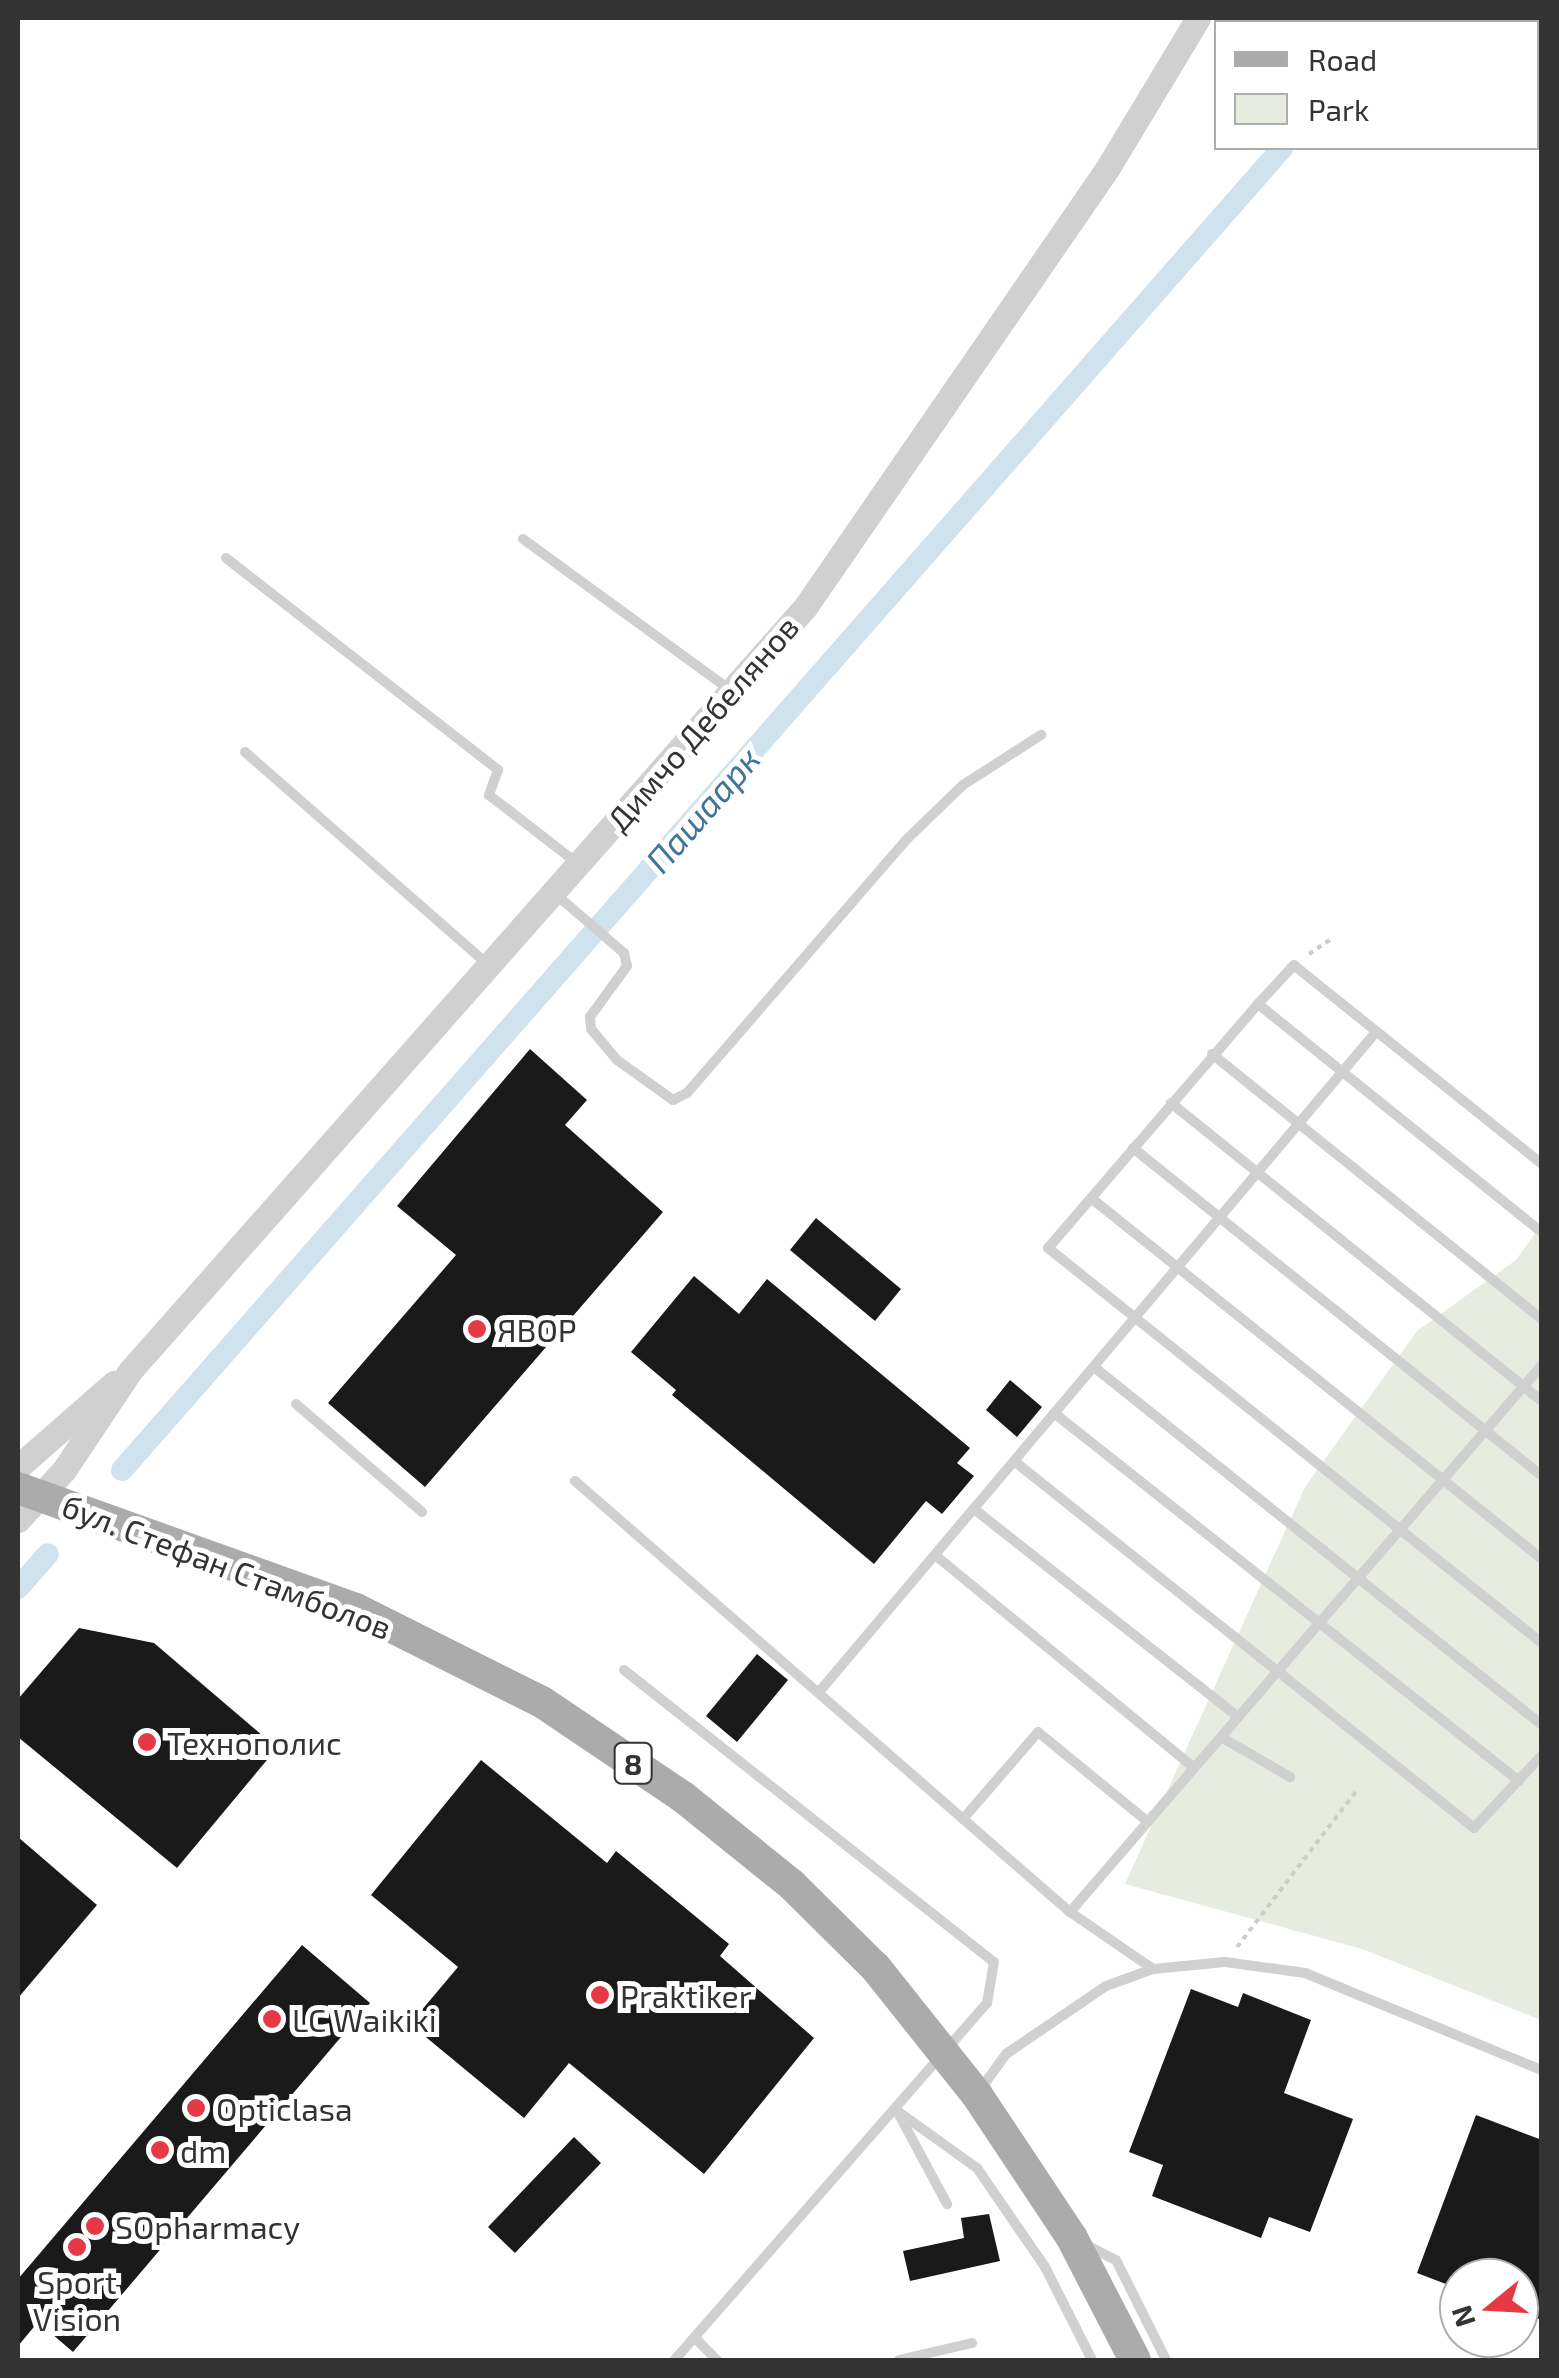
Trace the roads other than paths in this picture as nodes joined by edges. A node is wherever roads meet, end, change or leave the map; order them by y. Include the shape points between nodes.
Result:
1 (1198, 18) edge
2 (523, 539) dead end
3 (226, 558) dead end
4 (730, 691) junction
5 (1041, 735) dead end
6 (245, 752) dead end
7 (578, 863) junction
8 (553, 892) junction
9 (488, 965) junction
10 (1258, 1004) junction
11 (1376, 1032) junction
12 (1212, 1054) junction
13 (1343, 1072) junction
14 (1171, 1104) junction
15 (1300, 1122) junction
16 (1133, 1148) junction
17 (1542, 1164) edge
18 (1256, 1174) junction
19 (1090, 1198) junction
20 (1220, 1218) junction
21 (1542, 1232) edge
22 (1179, 1266) junction
23 (1137, 1316) junction
24 (1542, 1320) edge
25 (1542, 1366) edge
26 (1094, 1367) junction
27 (130, 1371) junction
28 (1524, 1386) junction
29 (1542, 1401) edge
30 (296, 1404) dead end
31 (1054, 1413) junction
32 (1485, 1431) junction
33 (1014, 1461) junction
34 (18, 1468) edge
35 (1542, 1476) edge
36 (1443, 1479) junction
37 (576, 1481) dead end
38 (29, 1491) edge
39 (974, 1508) junction
40 (422, 1512) dead end
41 (18, 1520) edge
42 (1400, 1530) junction
43 (934, 1556) junction
44 (1542, 1559) edge
45 (1356, 1579) junction
46 (1318, 1625) junction
47 (1542, 1643) edge
48 (624, 1670) dead end
49 (1278, 1672) junction
50 (819, 1692) junction
51 (1238, 1717) junction
52 (1542, 1725) edge
53 (1221, 1737) junction
54 (1542, 1756) edge
55 (1194, 1768) junction
56 (1290, 1777) dead end
57 (1519, 1781) junction
58 (963, 1819) junction
59 (1148, 1822) junction
60 (1070, 1912) junction
61 (1154, 1969) junction
62 (946, 2055) junction
63 (1542, 2070) edge
64 (977, 2095) junction
65 (896, 2110) junction
66 (947, 2204) dead end
67 (1072, 2238) junction
68 (695, 2338) junction
69 (972, 2343) dead end
70 (674, 2360) edge
71 (718, 2360) edge
72 (899, 2360) edge
73 (1092, 2360) edge
74 (1135, 2360) edge
75 (1166, 2360) edge

1 - 4 street, Димчо Дебелянов via 1106,170 817,590
2 - 4 lane
3 - 7 lane via 498,770 489,796
4 - 7 street, Димчо Дебелянов
5 - 8 lane via 963,785 906,840 687,1093 673,1100 617,1060 591,1029 590,1018 627,966
6 - 9 lane
7 - 8 street, Димчо Дебелянов
8 - 9 street, Димчо Дебелянов
9 - 27 street, Димчо Дебелянов
10 - 11 lane via 1294,964
10 - 12 lane
10 - 13 lane
11 - 13 lane
11 - 17 lane
12 - 14 lane
12 - 15 lane
13 - 15 lane
13 - 21 lane
14 - 16 lane
14 - 18 lane
15 - 18 lane
15 - 24 lane
16 - 19 lane
16 - 20 lane
18 - 20 lane
18 - 28 lane
19 - 22 lane
19 - 23 lane via 1048,1248
20 - 22 lane
20 - 32 lane
22 - 23 lane
22 - 36 lane
23 - 26 lane
23 - 42 lane
25 - 28 lane
26 - 31 lane
26 - 45 lane
27 - 34 street, Димчо Дебелянов
27 - 38 street, Димчо Дебелянов
28 - 29 lane
28 - 32 lane
30 - 40 lane
31 - 33 lane
31 - 46 lane
32 - 35 lane
32 - 36 lane
33 - 39 lane
33 - 49 lane
36 - 42 lane
36 - 44 lane
37 - 50 lane
38 - 41 street, Димчо Дебелянов
38 - 62 main road, бул. Стефан Стамболов / 8 via 356,1609 542,1702 684,1797 792,1885 876,1968
39 - 43 lane
39 - 51 lane
42 - 45 lane
42 - 47 lane
43 - 50 lane
43 - 55 lane
45 - 46 lane
45 - 52 lane
46 - 49 lane
46 - 57 lane
48 - 62 lane via 994,1962 988,2003
49 - 51 lane
49 - 57 lane via 1474,1828
50 - 58 lane
51 - 53 lane
53 - 55 lane
53 - 56 lane
54 - 57 lane
55 - 59 lane
58 - 59 lane via 1038,1732
58 - 60 lane
59 - 60 lane
60 - 61 lane
61 - 63 lane via 1226,1962 1305,1972
61 - 64 lane via 1106,1986 1054,2018 1006,2054
62 - 64 main road, бул. Стефан Стамболов / 8
62 - 65 lane
64 - 67 main road, бул. Стефан Стамболов / 8
65 - 66 lane
65 - 68 lane
65 - 73 lane via 978,2168 1045,2267
67 - 74 main road, бул. Стефан Стамболов / 8
67 - 75 lane via 1116,2260
68 - 70 lane
68 - 71 lane
69 - 72 lane

